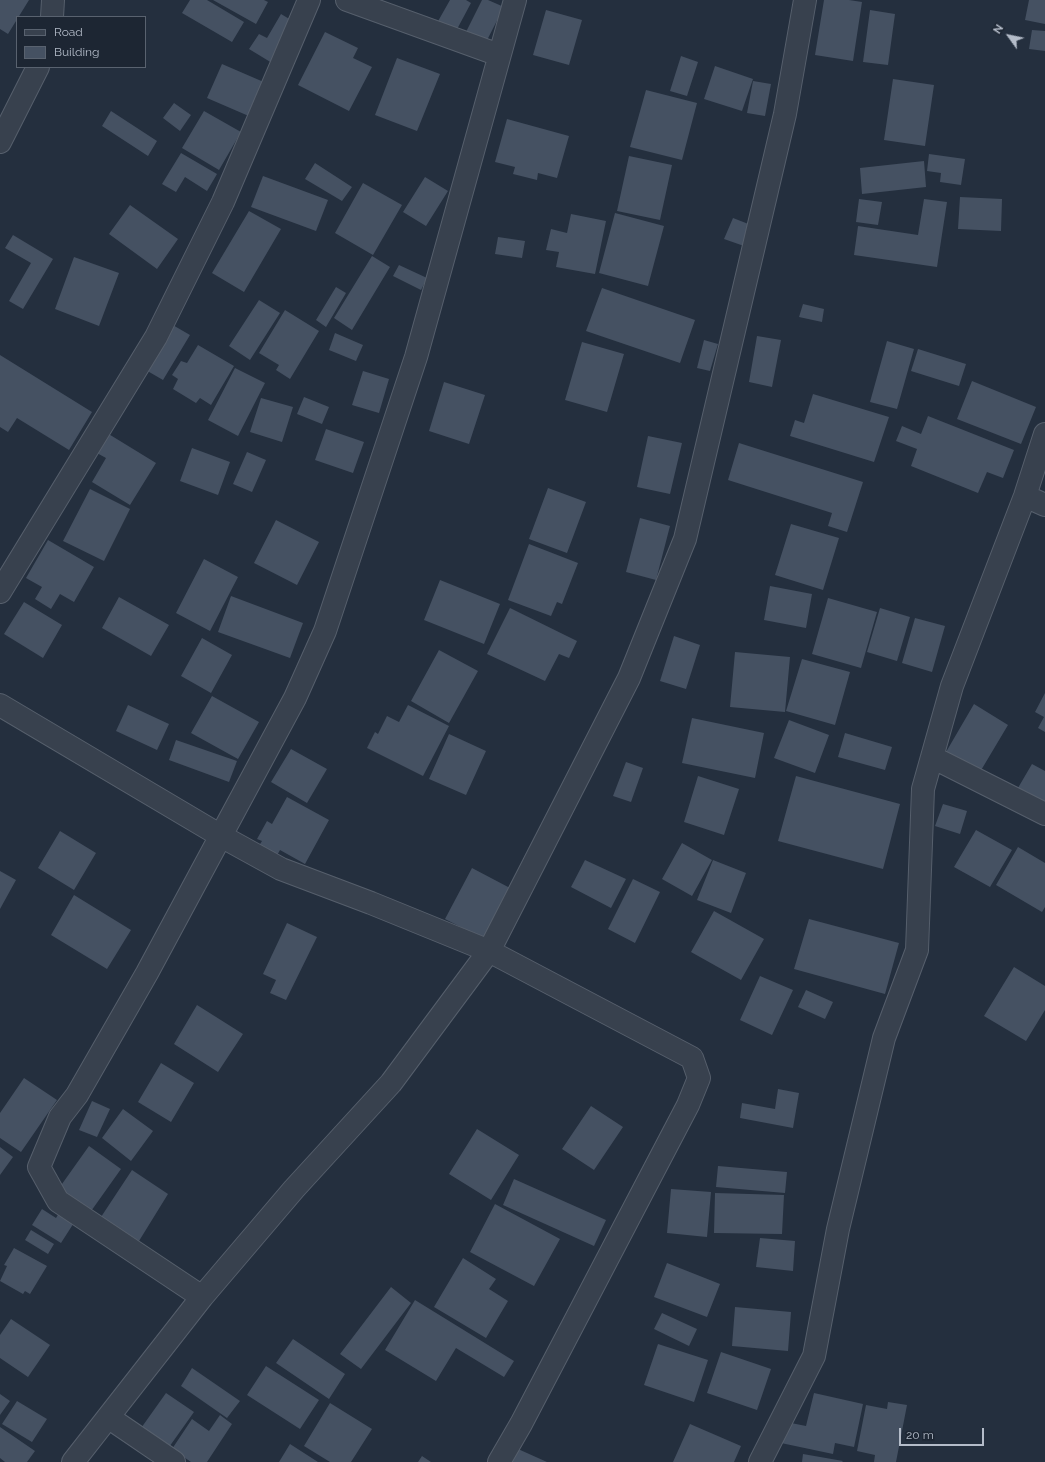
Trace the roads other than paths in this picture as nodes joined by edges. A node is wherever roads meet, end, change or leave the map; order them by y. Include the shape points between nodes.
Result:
1 (53, 0) edge
2 (309, 0) edge
3 (346, 0) edge
4 (515, 0) edge
5 (805, 0) edge
6 (52, 16) edge
7 (499, 54) junction
8 (37, 68) edge
9 (0, 142) edge
10 (1045, 434) edge
11 (1025, 496) junction
12 (1045, 505) edge
13 (0, 592) edge
14 (0, 705) edge
15 (932, 757) junction
16 (1045, 814) edge
17 (221, 836) junction
18 (489, 951) junction
19 (202, 1297) junction
20 (108, 1417) junction
21 (73, 1462) edge
22 (174, 1462) edge
23 (498, 1462) edge
24 (760, 1462) edge

1 - 6 street
2 - 13 street via 223,202 156,337
3 - 7 street
4 - 7 street
5 - 18 street via 785,114 685,539 629,678
7 - 17 street via 416,357 325,631 295,698
8 - 9 street
10 - 11 street
11 - 12 street
11 - 15 street via 952,686
14 - 17 street
15 - 16 street
15 - 24 street via 923,789 917,950 884,1038 838,1229 814,1356
17 - 18 street via 282,869
17 - 19 street via 78,1095 60,1117 39,1167 58,1201
18 - 19 street via 390,1083 294,1189
18 - 23 street via 692,1058 699,1078 688,1105 521,1424
19 - 20 street
20 - 21 street
20 - 22 street

